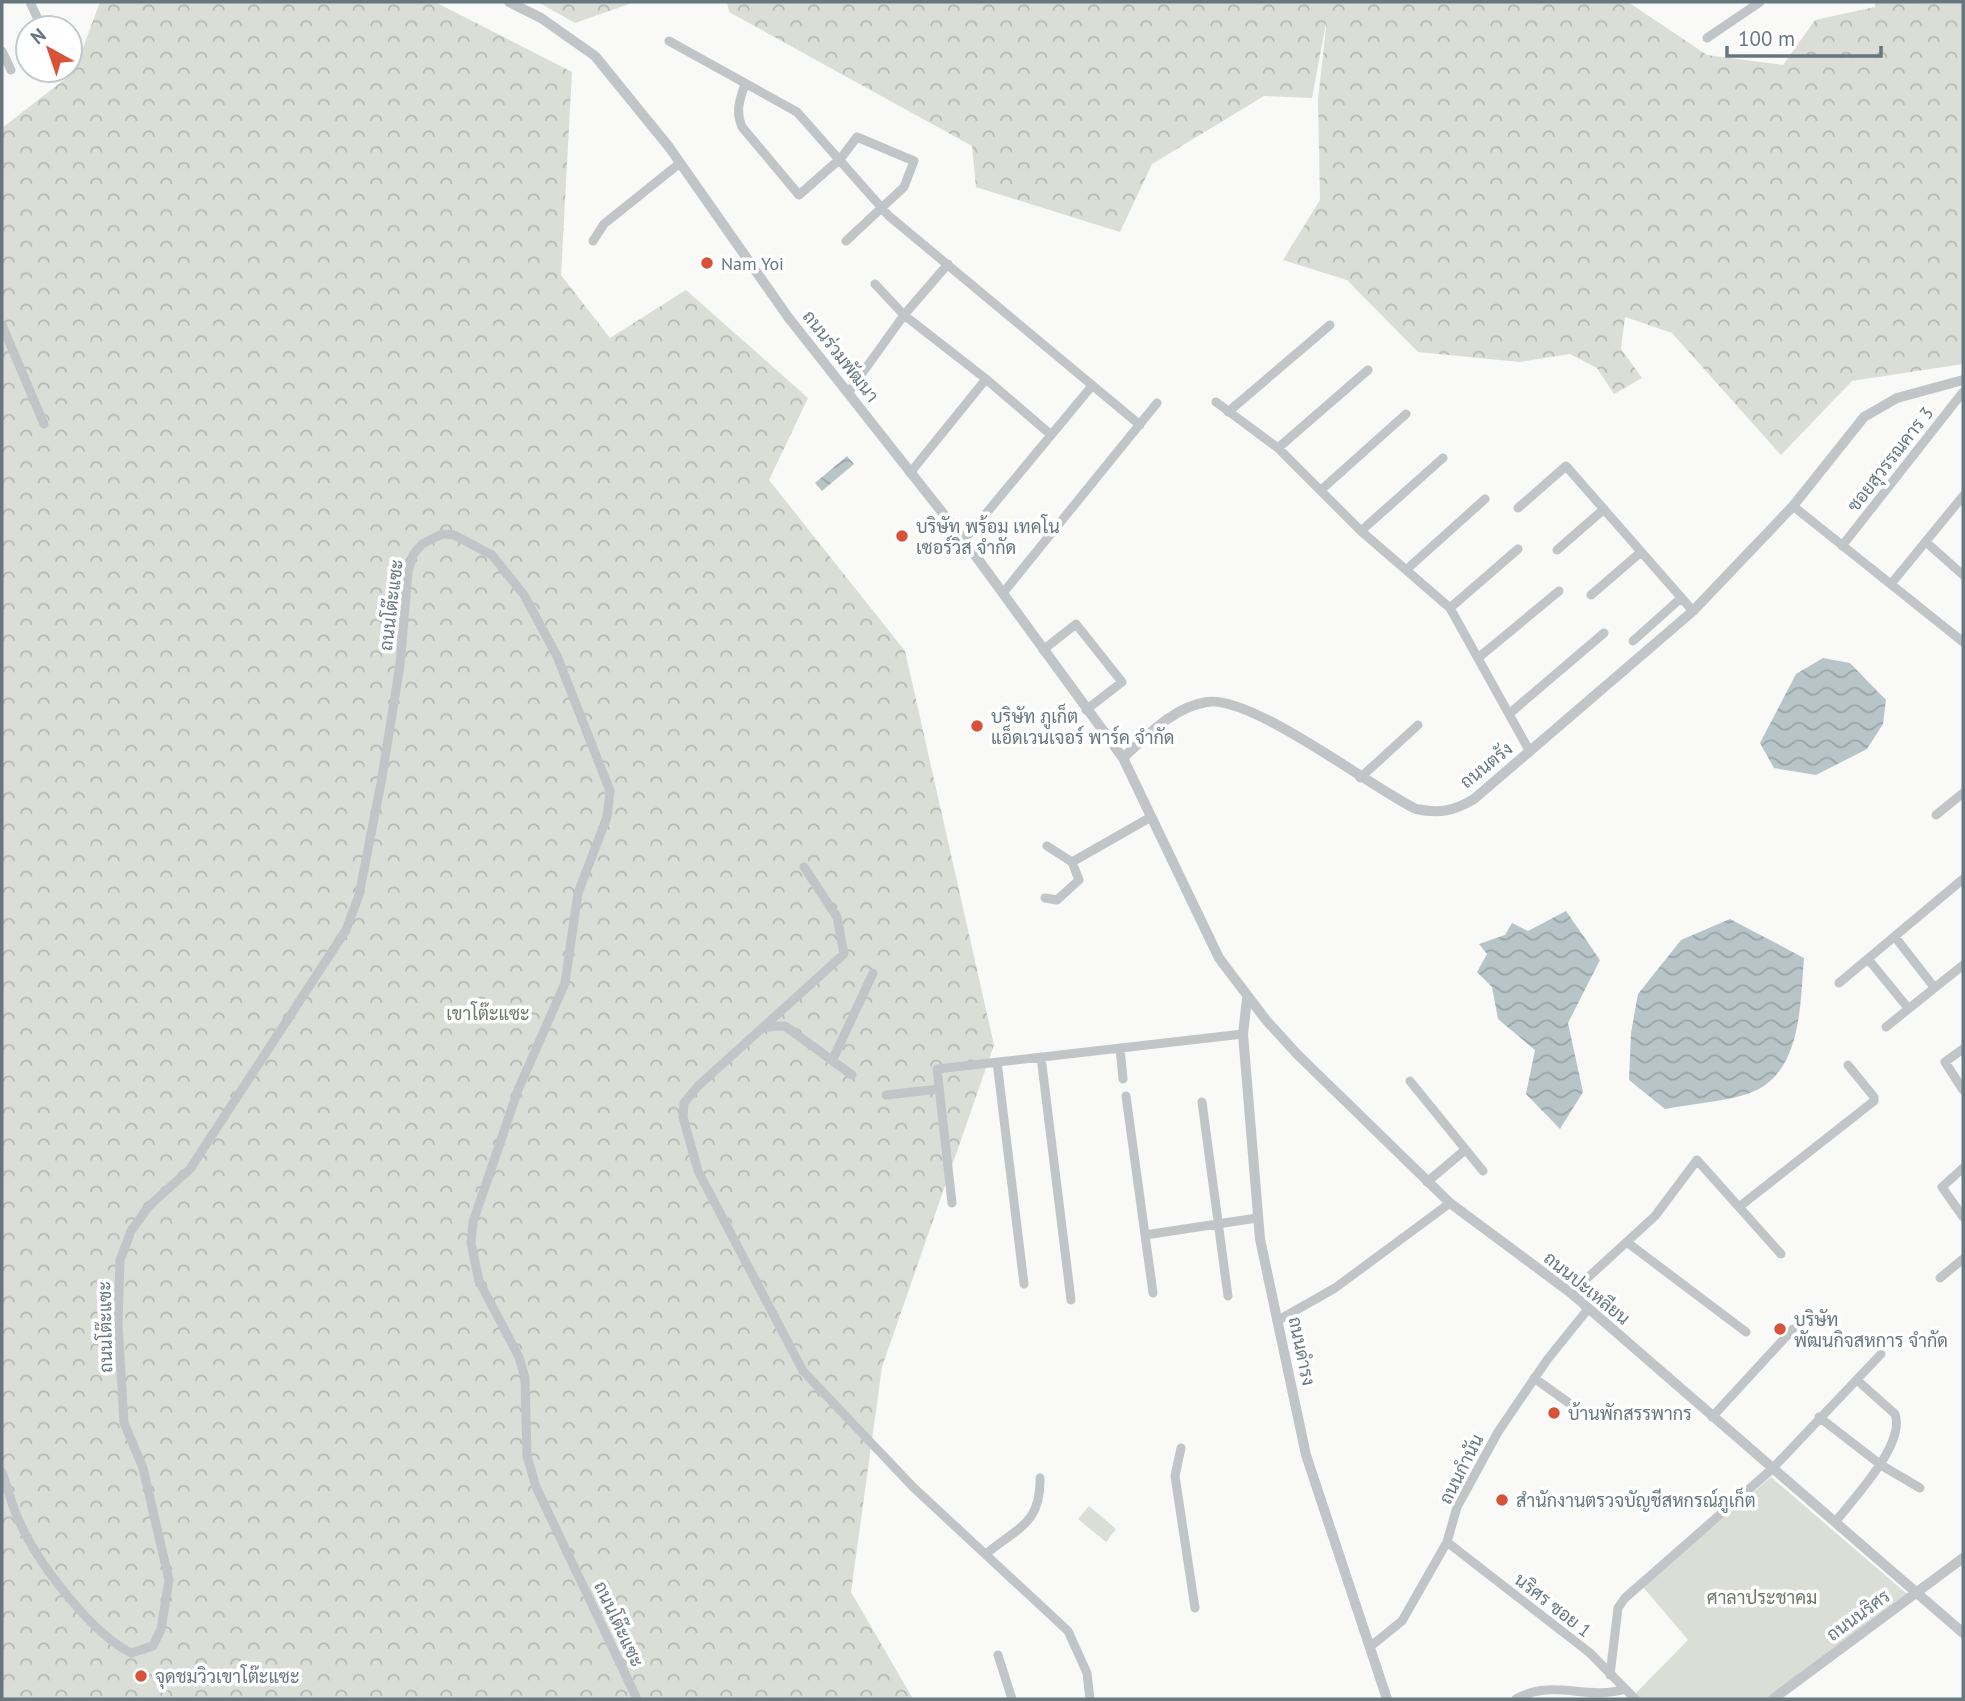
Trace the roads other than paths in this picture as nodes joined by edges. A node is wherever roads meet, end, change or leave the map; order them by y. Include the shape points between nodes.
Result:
1 (509, 2) edge
2 (1760, 2) edge
3 (1707, 37) dead end
4 (669, 41) dead end
5 (2, 51) edge
6 (11, 70) dead end
7 (745, 84) junction
8 (841, 158) junction
9 (680, 163) junction
10 (884, 208) junction
11 (593, 241) dead end
12 (846, 241) dead end
13 (948, 264) junction
14 (875, 284) dead end
15 (904, 315) junction
16 (2, 325) edge
17 (1330, 325) dead end
18 (1368, 370) dead end
19 (986, 379) junction
20 (1963, 380) edge
21 (1091, 387) junction
22 (848, 393) junction
23 (1963, 393) edge
24 (1216, 402) dead end
25 (1157, 403) dead end
26 (1228, 412) junction
27 (1406, 414) dead end
28 (44, 424) dead end
29 (1140, 425) junction
30 (1050, 434) junction
31 (1278, 448) junction
32 (1443, 458) dead end
33 (910, 473) junction
34 (1321, 489) junction
35 (1963, 496) edge
36 (1485, 499) dead end
37 (1793, 506) junction
38 (1518, 508) dead end
39 (1604, 509) junction
40 (1362, 531) junction
41 (964, 540) junction
42 (1926, 542) junction
43 (1842, 545) junction
44 (1518, 549) dead end
45 (1557, 551) dead end
46 (1641, 552) junction
47 (1406, 570) junction
48 (1963, 575) edge
49 (1891, 584) junction
50 (1559, 591) dead end
51 (1003, 593) junction
52 (1591, 595) dead end
53 (1681, 598) junction
54 (1450, 608) junction
55 (1693, 611) junction
56 (1604, 633) dead end
57 (1633, 641) dead end
58 (1963, 642) edge
59 (1043, 650) junction
60 (1478, 658) junction
61 (1086, 710) junction
62 (1509, 714) junction
63 (1418, 725) dead end
64 (1530, 752) junction
65 (1123, 758) junction
66 (1360, 778) junction
67 (1963, 793) edge
68 (1936, 815) dead end
69 (1151, 817) junction
70 (1047, 846) dead end
71 (1072, 862) junction
72 (804, 867) dead end
73 (1963, 879) edge
74 (1045, 898) dead end
75 (1895, 937) junction
76 (1868, 959) junction
77 (1963, 965) edge
78 (873, 973) dead end
79 (1839, 983) dead end
80 (1934, 987) junction
81 (1247, 999) junction
82 (1908, 1009) junction
83 (765, 1027) junction
84 (1886, 1027) dead end
85 (1243, 1034) junction
86 (1120, 1048) junction
87 (1963, 1049) edge
88 (1041, 1057) junction
89 (833, 1059) junction
90 (997, 1062) junction
91 (1848, 1066) dead end
92 (852, 1076) dead end
93 (1123, 1079) dead end
94 (1410, 1081) dead end
95 (939, 1089) junction
96 (1963, 1090) edge
97 (886, 1095) dead end
98 (1126, 1096) dead end
99 (1202, 1102) dead end
100 (1465, 1150) junction
101 (1963, 1168) edge
102 (1483, 1171) dead end
103 (1427, 1182) junction
104 (952, 1203) dead end
105 (1450, 1203) junction
106 (1739, 1207) junction
107 (1963, 1217) edge
108 (1257, 1218) junction
109 (1219, 1225) junction
110 (1145, 1235) junction
111 (1628, 1243) junction
112 (1781, 1254) dead end
113 (1963, 1259) edge
114 (1940, 1278) dead end
115 (1024, 1284) dead end
116 (1153, 1293) dead end
117 (1571, 1293) junction
118 (1228, 1296) dead end
119 (1071, 1300) dead end
120 (1588, 1309) junction
121 (1277, 1321) junction
122 (1793, 1329) dead end
123 (1746, 1332) dead end
124 (1881, 1354) dead end
125 (1534, 1378) junction
126 (1857, 1380) junction
127 (1712, 1417) junction
128 (1819, 1417) junction
129 (1590, 1418) dead end
130 (1181, 1448) dead end
131 (1881, 1465) junction
132 (1772, 1469) junction
133 (2, 1472) edge
134 (1040, 1478) dead end
135 (1920, 1488) dead end
136 (1836, 1521) junction
137 (1447, 1542) junction
138 (986, 1554) junction
139 (1963, 1558) edge
140 (1918, 1594) junction
141 (1195, 1608) dead end
142 (1963, 1633) edge
143 (1371, 1646) junction
144 (998, 1655) dead end
145 (1611, 1675) junction
146 (1625, 1689) junction
147 (637, 1699) edge
148 (1012, 1699) edge
149 (1090, 1699) edge
150 (1387, 1699) edge
151 (1516, 1699) edge
152 (1635, 1699) edge
153 (1773, 1699) edge

1 - 9 street, ถนนร่วมพัฒนา via 541,18 595,57
2 - 3 street
4 - 7 street
5 - 6 street
7 - 8 street via 797,111
7 - 8 street via 738,117 742,127 799,195
8 - 10 street
8 - 10 street via 857,137 914,161 904,187
9 - 11 street via 604,224
9 - 22 street, ถนนร่วมพัฒนา via 788,317
10 - 12 street
10 - 13 street
13 - 15 street
13 - 21 street
14 - 15 street
15 - 19 street
15 - 22 street
16 - 28 street
17 - 26 street
18 - 31 street
19 - 30 street
19 - 33 street
20 - 37 street, ถนนตรัง via 1911,393 1873,410
21 - 29 street
21 - 30 street
22 - 33 street, ถนนร่วมพัฒนา
23 - 43 street, ซอยสุวรรณคาร 3
24 - 26 street
25 - 29 street
26 - 31 street
27 - 34 street
29 - 51 street
30 - 41 street
31 - 34 street
32 - 40 street
33 - 41 street, ถนนร่วมพัฒนา
34 - 40 street
35 - 42 street
36 - 47 street
37 - 43 street
37 - 55 street, ถนนตรัง
38 - 39 street via 1566,466
39 - 45 street
39 - 46 street
40 - 47 street
41 - 51 street, ถนนร่วมพัฒนา
42 - 48 street
42 - 49 street
43 - 49 street
44 - 54 street
46 - 52 street
46 - 53 street
47 - 54 street
49 - 58 street
50 - 60 street
51 - 59 street, ถนนร่วมพัฒนา
53 - 55 street
53 - 57 street
54 - 60 street
55 - 64 street, ถนนตรัง
56 - 62 street
59 - 61 street, ถนนร่วมพัฒนา
59 - 61 street via 1076,624 1122,682
60 - 62 street
61 - 65 street, ถนนร่วมพัฒนา
62 - 64 street
63 - 66 street
64 - 66 street, ถนนตรัง via 1474,799 1447,812 1416,809
65 - 66 street, ถนนตรัง via 1184,709 1223,701 1272,723
65 - 69 street
67 - 68 street
69 - 71 street
69 - 81 street via 1219,958
70 - 71 street
71 - 74 street via 1079,880 1076,885 1057,900
72 - 83 street via 837,917 844,954
73 - 75 street
75 - 76 street
75 - 80 street
76 - 79 street
76 - 82 street
77 - 80 street
78 - 89 street
80 - 82 street
81 - 85 street, ถนนดำรง
81 - 103 street, ถนนปะเหลียน
82 - 84 street
83 - 89 street via 785,1026
83 - 138 street via 684,1103 683,1117 698,1171 803,1371 913,1487
85 - 86 street
85 - 108 street, ถนนดำรง
86 - 88 street
86 - 93 street
87 - 96 street via 1945,1062
88 - 90 street
88 - 119 street
89 - 92 street
90 - 95 street via 937,1069
90 - 115 street
91 - 106 street via 1874,1101
94 - 100 street
95 - 97 street
95 - 104 street
98 - 110 street
99 - 109 street
100 - 102 street
100 - 103 street
101 - 107 street via 1942,1187
103 - 105 street, ถนนปะเหลียน
105 - 117 street, ถนนปะเหลียน
105 - 121 street via 1335,1288
106 - 111 street via 1697,1160 1655,1216
106 - 112 street
108 - 109 street
108 - 121 street, ถนนดำรง
109 - 110 street
109 - 118 street
110 - 116 street
111 - 117 street
111 - 123 street
113 - 114 street
117 - 120 street, ถนนปะเหลียน
120 - 125 street, ถนนกำนัน
120 - 127 street, ถนนปะเหลียน
121 - 143 street, ถนนดำรง via 1306,1455
122 - 127 street
124 - 126 street
125 - 129 street
125 - 137 street, ถนนกำนัน via 1457,1507
126 - 128 street
126 - 131 street via 1897,1421
127 - 132 street, ถนนปะเหลียน
128 - 131 street
128 - 132 street
130 - 141 street via 1175,1476
131 - 135 street
131 - 136 street
132 - 136 street, ถนนปะเหลียน
132 - 145 street via 1625,1598 1618,1608
133 - 147 street, ถนนโต๊ะแซะ via 20,1523 81,1609 117,1646 131,1653 153,1646 169,1580 143,1468 124,1423 118,1324 120,1260 131,1231 149,1206 190,1169 346,930 359,895 381,783 400,665 408,572 422,544 442,534 454,535 492,555 524,595 557,656 610,791 607,817 578,893 565,983 518,1090 472,1222 471,1243 479,1281 519,1357 525,1378 527,1456 536,1487
134 - 138 street via 1040,1499 1032,1516
136 - 140 street, ถนนปะเหลียน
137 - 143 street, ถนนกำนัน via 1402,1621
137 - 145 street, นริศร ซอย 1 via 1590,1653
138 - 149 street via 1068,1631 1087,1674
139 - 140 street, ถนนนริศร
140 - 142 street, ถนนปะเหลียน
140 - 153 street, ถนนนริศร
143 - 150 street, ถนนดำรง
144 - 148 street
145 - 146 street, นริศร ซอย 1
146 - 151 street via 1598,1694 1552,1689
146 - 152 street, นริศร ซอย 1

